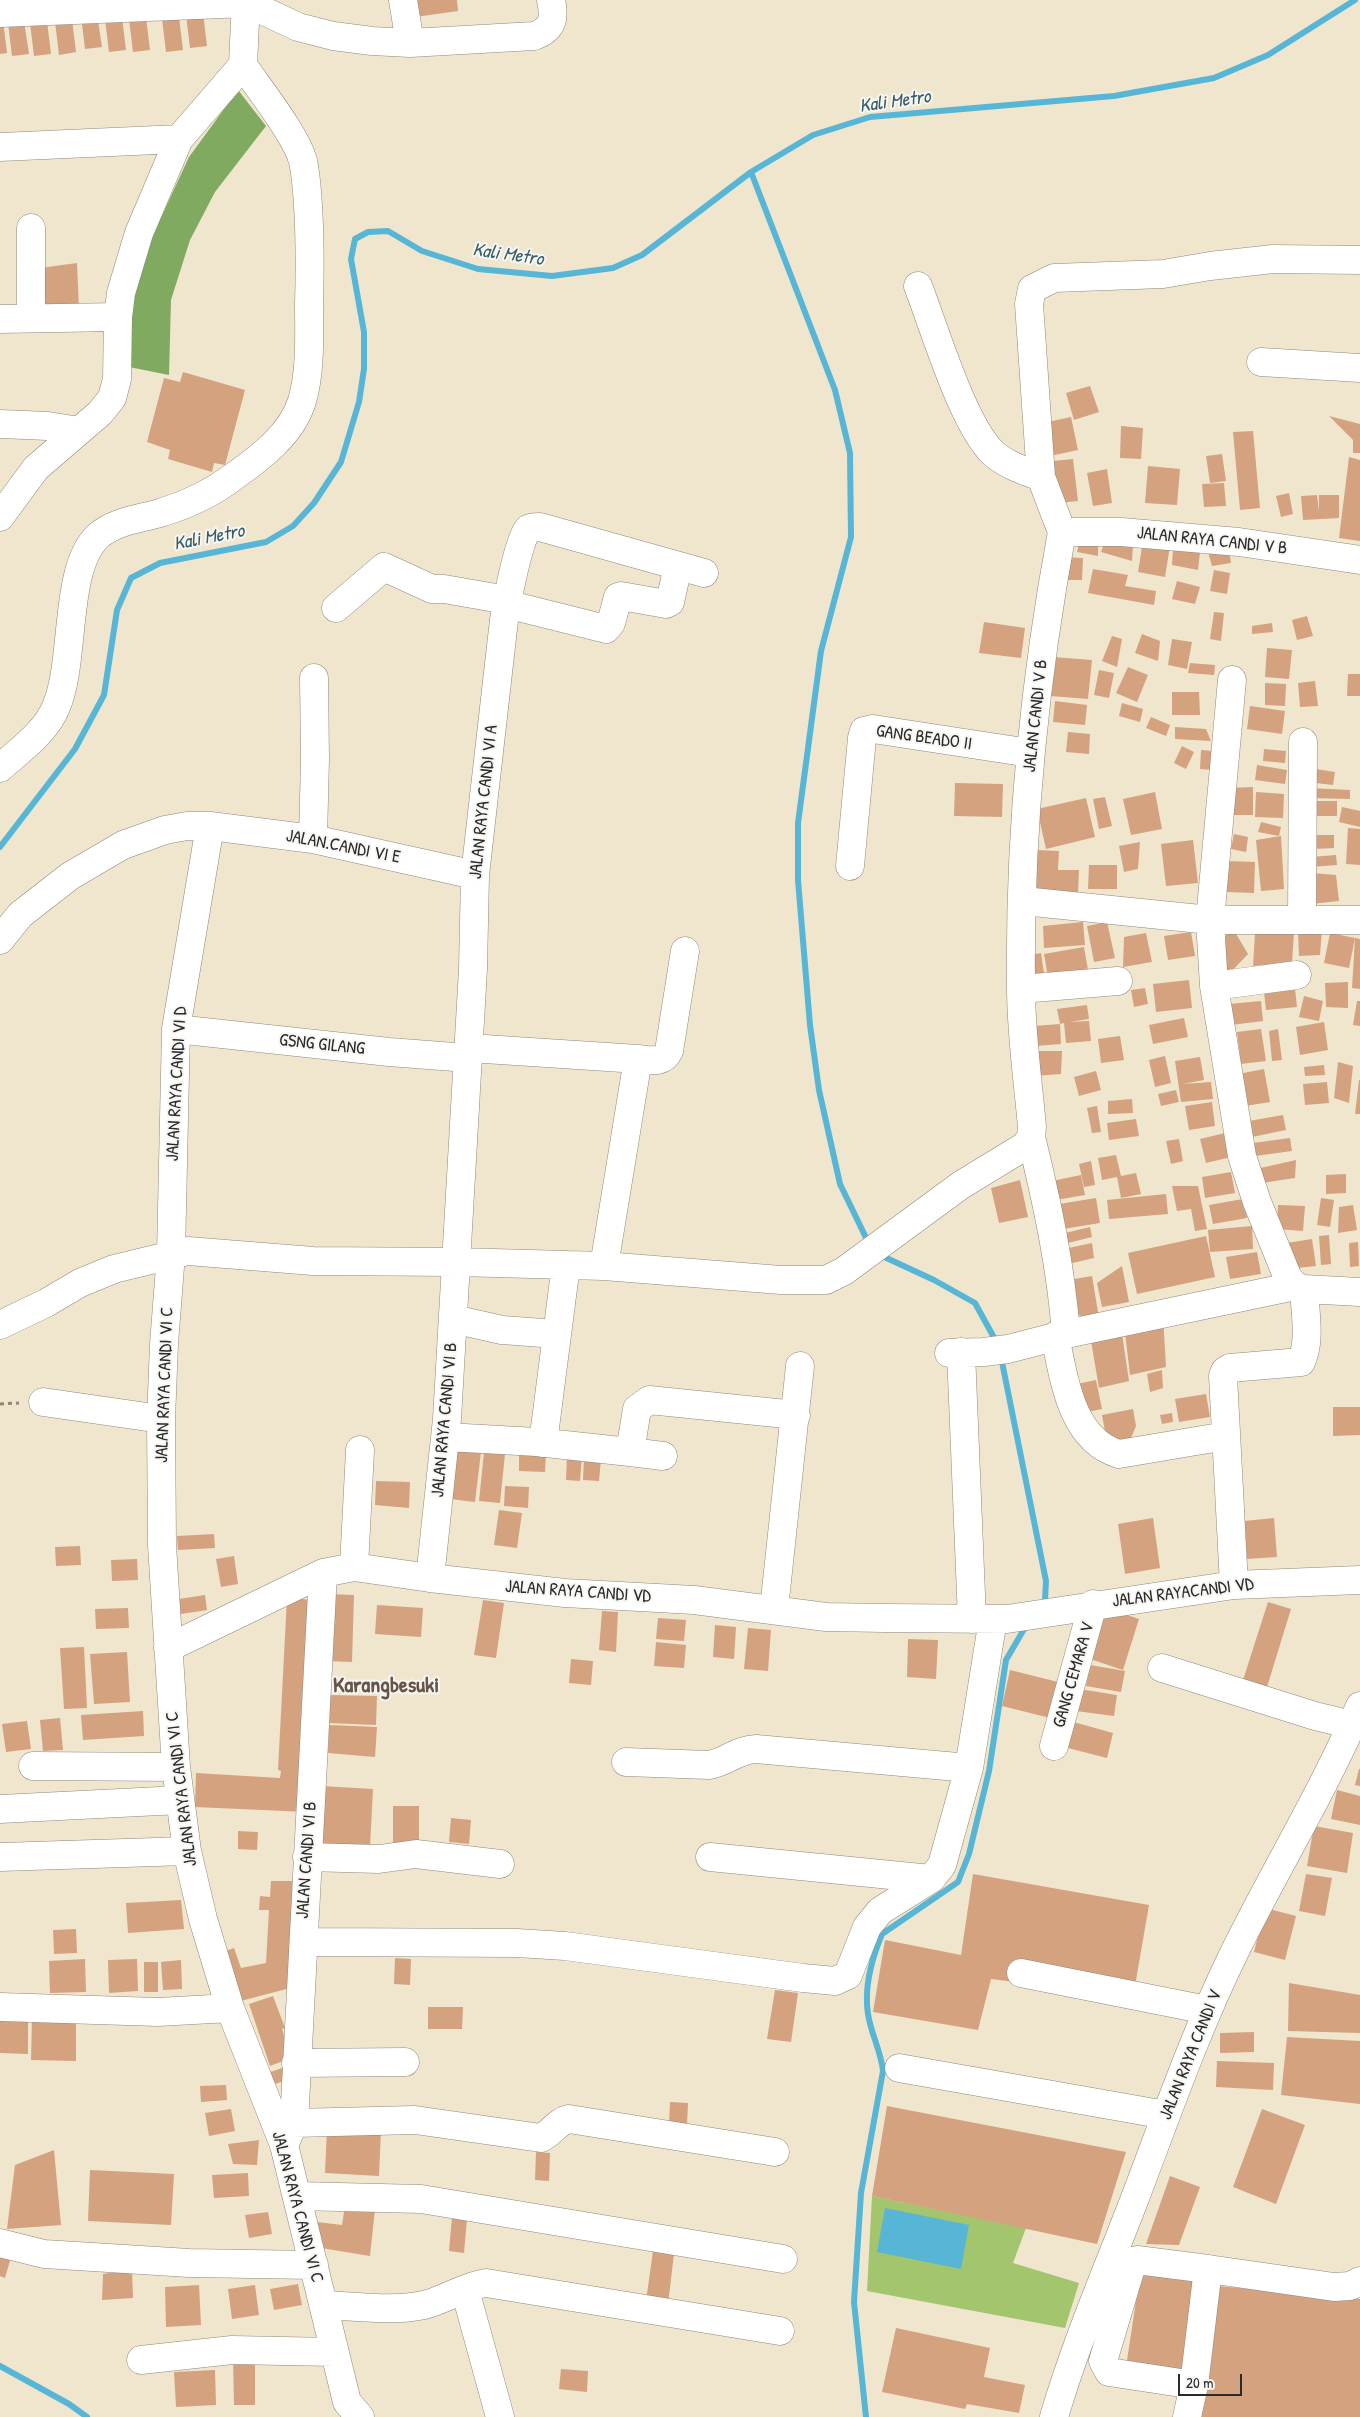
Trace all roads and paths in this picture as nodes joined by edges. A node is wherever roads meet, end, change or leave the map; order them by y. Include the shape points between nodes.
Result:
1 (403, 0) edge
2 (551, 0) edge
3 (247, 2) edge
4 (0, 13) edge
5 (410, 43) junction
6 (243, 65) junction
7 (179, 139) junction
8 (0, 147) edge
9 (30, 228) dead end
10 (1360, 260) edge
11 (918, 286) dead end
12 (118, 317) junction
13 (31, 318) junction
14 (0, 319) edge
15 (1261, 362) dead end
16 (1360, 368) edge
17 (0, 424) edge
18 (79, 431) junction
19 (1041, 478) junction
20 (0, 517) edge
21 (1062, 532) junction
22 (1360, 560) edge
23 (678, 566) junction
24 (704, 572) dead end
25 (507, 602) junction
26 (336, 608) dead end
27 (314, 678) dead end
28 (1232, 680) dead end
29 (1303, 742) dead end
30 (1030, 753) junction
31 (0, 768) edge
32 (210, 826) junction
33 (313, 838) junction
34 (850, 866) dead end
35 (475, 875) junction
36 (1023, 901) junction
37 (1302, 919) junction
38 (1210, 920) junction
39 (1360, 920) edge
40 (0, 940) edge
41 (685, 951) dead end
42 (1296, 975) dead end
43 (1118, 981) dead end
44 (1214, 986) junction
45 (1021, 989) junction
46 (176, 1030) junction
47 (468, 1053) junction
48 (638, 1059) junction
49 (1031, 1137) junction
50 (171, 1254) junction
51 (457, 1262) junction
52 (566, 1265) junction
53 (604, 1266) junction
54 (1300, 1288) junction
55 (1360, 1292) edge
56 (453, 1319) junction
57 (0, 1325) edge
58 (557, 1334) junction
59 (1061, 1335) junction
60 (800, 1366) dead end
61 (43, 1402) dead end
62 (796, 1415) junction
63 (161, 1419) junction
64 (1226, 1436) junction
65 (446, 1437) junction
66 (543, 1443) junction
67 (360, 1450) dead end
68 (630, 1452) junction
69 (662, 1456) dead end
70 (354, 1567) junction
71 (323, 1573) junction
72 (430, 1578) junction
73 (1360, 1580) edge
74 (1234, 1585) junction
75 (1094, 1604) junction
76 (774, 1610) junction
77 (990, 1619) junction
78 (168, 1648) junction
79 (1162, 1668) dead end
80 (1354, 1732) edge
81 (1054, 1746) dead end
82 (626, 1762) dead end
83 (33, 1766) dead end
84 (176, 1767) junction
85 (969, 1768) junction
86 (180, 1800) junction
87 (0, 1809) edge
88 (187, 1851) junction
89 (0, 1857) edge
90 (307, 1857) junction
91 (710, 1857) dead end
92 (500, 1864) dead end
93 (932, 1879) junction
94 (318, 1942) dead end
95 (1020, 1973) dead end
96 (0, 2007) edge
97 (230, 2008) junction
98 (1207, 2010) junction
99 (405, 2062) dead end
100 (296, 2063) junction
101 (899, 2068) dead end
102 (1166, 2116) junction
103 (289, 2134) junction
104 (775, 2152) dead end
105 (298, 2196) junction
106 (0, 2244) edge
107 (783, 2259) dead end
108 (314, 2265) junction
109 (1208, 2269) junction
110 (1360, 2281) edge
111 (465, 2290) junction
112 (323, 2305) junction
113 (780, 2331) dead end
114 (334, 2352) junction
115 (141, 2360) dead end
116 (1194, 2385) junction
117 (360, 2417) edge
118 (500, 2417) edge
119 (1054, 2417) edge
120 (1187, 2417) edge

1 - 5 street
2 - 5 street via 553,20 550,27 534,36
3 - 4 street
3 - 5 street via 298,27 333,36
3 - 6 street
6 - 7 street
6 - 31 street via 294,142 302,160 310,245 309,356 302,401 287,430 259,458 231,479 196,501 125,521 98,536 83,560 75,590 66,675 56,708 43,728
7 - 8 street
7 - 12 street via 139,233 121,293
9 - 13 street
10 - 19 street via 1273,259 1163,274 1054,278 1039,284 1032,289 1029,304
11 - 19 street via 978,435 1008,464
12 - 13 street
12 - 18 street via 117,379 112,398
13 - 14 street
15 - 16 street
17 - 18 street
18 - 20 street via 36,468
19 - 21 street
21 - 22 street, JALAN RAYA CANDI V B via 1121,532 1239,542
21 - 30 street, JALAN CANDI V B via 1047,614
23 - 24 street, JALAN RAYA CANDI VI A
23 - 25 street via 670,602 618,597 612,623 605,629
23 - 25 street, JALAN RAYA CANDI VI A via 556,530 532,527 525,534
25 - 26 street via 432,589 384,567
25 - 35 street, JALAN RAYA CANDI VI A
27 - 33 street via 316,759
28 - 38 street
29 - 37 street
30 - 34 street, GANG BEADO II via 873,729 864,731
30 - 36 street, JALAN CANDI V B
32 - 33 street, JALAN.CANDI VI E
32 - 40 street, JALAN.CANDI VI E via 165,830 123,845 70,876 20,914
32 - 46 street, JALAN RAYA CANDI VI D
33 - 35 street, JALAN.CANDI VI E
35 - 47 street, JALAN RAYA CANDI VI A
36 - 38 street
36 - 45 street, JALAN CANDI V B
37 - 38 street
37 - 39 street
38 - 44 street
41 - 48 street, GSNG GILANG via 670,1051 661,1060
42 - 44 street
43 - 45 street
44 - 54 street via 1242,1156 1288,1278
45 - 49 street, JALAN CANDI V B
46 - 47 street, GSNG GILANG via 389,1052
46 - 50 street, JALAN RAYA CANDI VI D
47 - 48 street, GSNG GILANG
47 - 51 street, JALAN RAYA CANDI VI A
48 - 53 street
49 - 53 street via 1025,1146 961,1186 862,1259 826,1280 781,1280
49 - 59 street, JALAN CANDI V B via 1063,1287
50 - 51 street via 188,1251 313,1261
50 - 57 street via 114,1269 80,1283
50 - 63 street, JALAN RAYA CANDI VI C
51 - 52 street
51 - 56 street, JALAN RAYA CANDI VI B
52 - 53 street
52 - 58 street
54 - 55 street
54 - 59 street
54 - 64 street via 1306,1331 1301,1362 1225,1370 1222,1376
56 - 58 street via 502,1330
56 - 65 street, JALAN RAYA CANDI VI B
58 - 66 street
59 - 64 street, JALAN CANDI V B via 1073,1408 1083,1425 1107,1451 1119,1454
59 - 77 street via 975,1352
60 - 62 street
61 - 63 street
62 - 68 street via 648,1400 637,1409
62 - 76 street
63 - 78 street, JALAN RAYA CANDI VI C via 162,1545
64 - 74 street
65 - 66 street
65 - 72 street, JALAN RAYA CANDI VI B
66 - 68 street
67 - 70 street
68 - 69 street
70 - 71 street, JALAN RAYA CANDI VD
70 - 72 street, JALAN RAYA CANDI VD
71 - 78 street, JALAN RAYA CANDI VD
71 - 90 street, JALAN CANDI VI B
72 - 76 street, JALAN RAYA CANDI VD via 565,1593 694,1600
73 - 74 street, JALAN RAYACANDI VD
74 - 75 street, JALAN RAYACANDI VD
75 - 77 street, JALAN RAYACANDI VD
75 - 81 street, GANG CEMARA V
76 - 77 street, JALAN RAYA CANDI VD via 826,1617
77 - 85 street
78 - 84 street, JALAN RAYA CANDI VI C
79 - 80 street via 1315,1716
80 - 98 street, JALAN RAYA CANDI V
82 - 85 street via 709,1765 720,1763 736,1752 756,1749
83 - 84 street
84 - 86 street, JALAN RAYA CANDI VI C
85 - 93 street via 945,1857
86 - 87 street
86 - 88 street, JALAN RAYA CANDI VI C
88 - 89 street
88 - 97 street, JALAN RAYA CANDI VI C via 203,1920
90 - 92 street via 379,1859 416,1854
90 - 100 street, JALAN CANDI VI B
91 - 93 street
93 - 94 street via 880,1911 867,1927 848,1975 835,1981 546,1945
95 - 98 street
96 - 97 street via 158,2012
97 - 103 street, JALAN RAYA CANDI VI C
98 - 102 street, JALAN RAYA CANDI V
99 - 100 street
100 - 103 street, JALAN CANDI VI B
101 - 102 street
102 - 119 street, JALAN RAYA CANDI V via 1072,2358
103 - 104 street via 415,2120 541,2138 561,2121 569,2119
103 - 105 street, JALAN RAYA CANDI VI C
105 - 107 street via 422,2199
105 - 108 street, JALAN RAYA CANDI VI C
106 - 108 street via 44,2254 189,2263
108 - 112 street, JALAN RAYA CANDI VI C
109 - 110 street via 1334,2287 1350,2286
109 - 116 street
109 - 116 street via 1133,2262 1103,2361 1109,2372
111 - 112 street via 422,2306
111 - 113 street via 474,2284 486,2283
111 - 118 street
112 - 114 street, JALAN RAYA CANDI VI C
114 - 115 street via 232,2350
114 - 117 street, JALAN RAYA CANDI VI C via 347,2402
116 - 120 street

